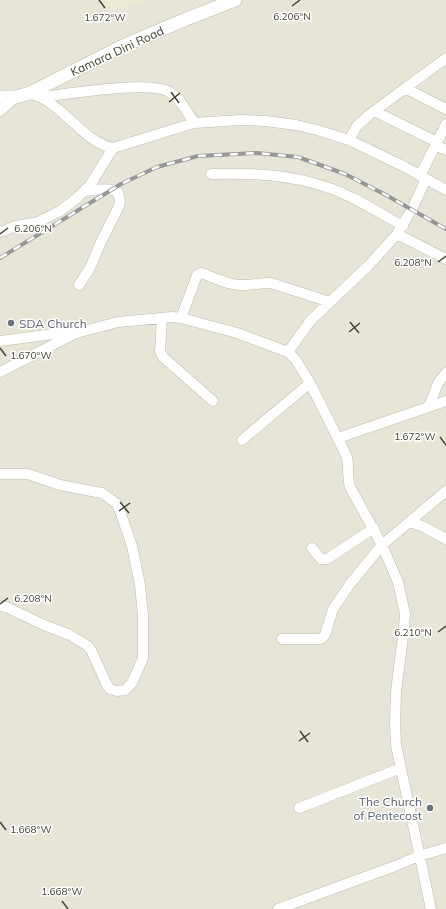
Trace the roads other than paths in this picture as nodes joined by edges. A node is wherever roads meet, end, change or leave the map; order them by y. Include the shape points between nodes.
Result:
1 (234, 0) edge
2 (446, 58) edge
3 (405, 88) junction
4 (36, 95) junction
5 (0, 97) edge
6 (16, 97) junction
7 (446, 109) edge
8 (0, 111) edge
9 (374, 111) junction
10 (194, 123) junction
11 (446, 124) edge
12 (349, 140) junction
13 (436, 143) junction
14 (113, 148) junction
15 (446, 150) edge
16 (211, 174) dead end
17 (423, 177) junction
18 (446, 190) edge
19 (85, 191) junction
20 (400, 230) junction
21 (0, 232) edge
22 (446, 259) edge
23 (79, 285) dead end
24 (330, 302) junction
25 (162, 318) junction
26 (181, 318) junction
27 (76, 333) junction
28 (0, 342) edge
29 (288, 352) junction
30 (0, 372) edge
31 (446, 373) edge
32 (310, 383) junction
33 (214, 401) dead end
34 (446, 401) edge
35 (429, 407) junction
36 (338, 438) junction
37 (242, 440) dead end
38 (0, 474) edge
39 (446, 491) edge
40 (409, 522) junction
41 (374, 528) junction
42 (446, 539) edge
43 (382, 545) junction
44 (312, 548) dead end
45 (0, 606) edge
46 (282, 639) dead end
47 (401, 768) junction
48 (299, 808) dead end
49 (446, 848) edge
50 (419, 856) junction
51 (278, 909) edge
52 (431, 909) edge

1 - 4 street, Kamara Dini Road via 125,45
2 - 3 street
3 - 7 street
3 - 9 street
4 - 6 street, Kamara Dini Road
4 - 10 street via 161,88 179,100
4 - 14 street via 97,142
5 - 6 street, Kamara Dini Road
6 - 8 street
9 - 12 street via 357,126
9 - 13 street
10 - 12 street via 266,121 303,126
10 - 14 street
11 - 13 street
12 - 17 street
13 - 15 street
13 - 17 street
14 - 19 street
16 - 20 street via 271,175 311,183 337,191
17 - 18 street
17 - 20 street via 419,195
19 - 21 street via 50,217
19 - 23 street via 108,189 118,192 120,201 90,268
20 - 22 street
20 - 24 street via 368,266
24 - 26 street via 271,283 242,286 201,273 197,275
24 - 29 street via 306,326
25 - 26 street
25 - 27 street via 118,322
25 - 33 street via 160,351 163,357
26 - 29 street
27 - 28 street
27 - 30 street
29 - 32 street
31 - 35 street via 438,383
32 - 36 street
32 - 37 street
34 - 35 street
35 - 36 street
36 - 41 street via 348,462 350,487
38 - 45 street via 28,474 60,485 102,493 116,503 132,546 140,585 143,658 137,674 125,690 110,689 91,650 83,642
39 - 40 street
40 - 42 street
40 - 43 street
41 - 43 street
41 - 44 street via 327,559 322,559
43 - 46 street via 333,608 325,635 321,639
43 - 47 street via 398,582 405,614 395,722
47 - 48 street
47 - 50 street
49 - 50 street
50 - 51 street
50 - 52 street

